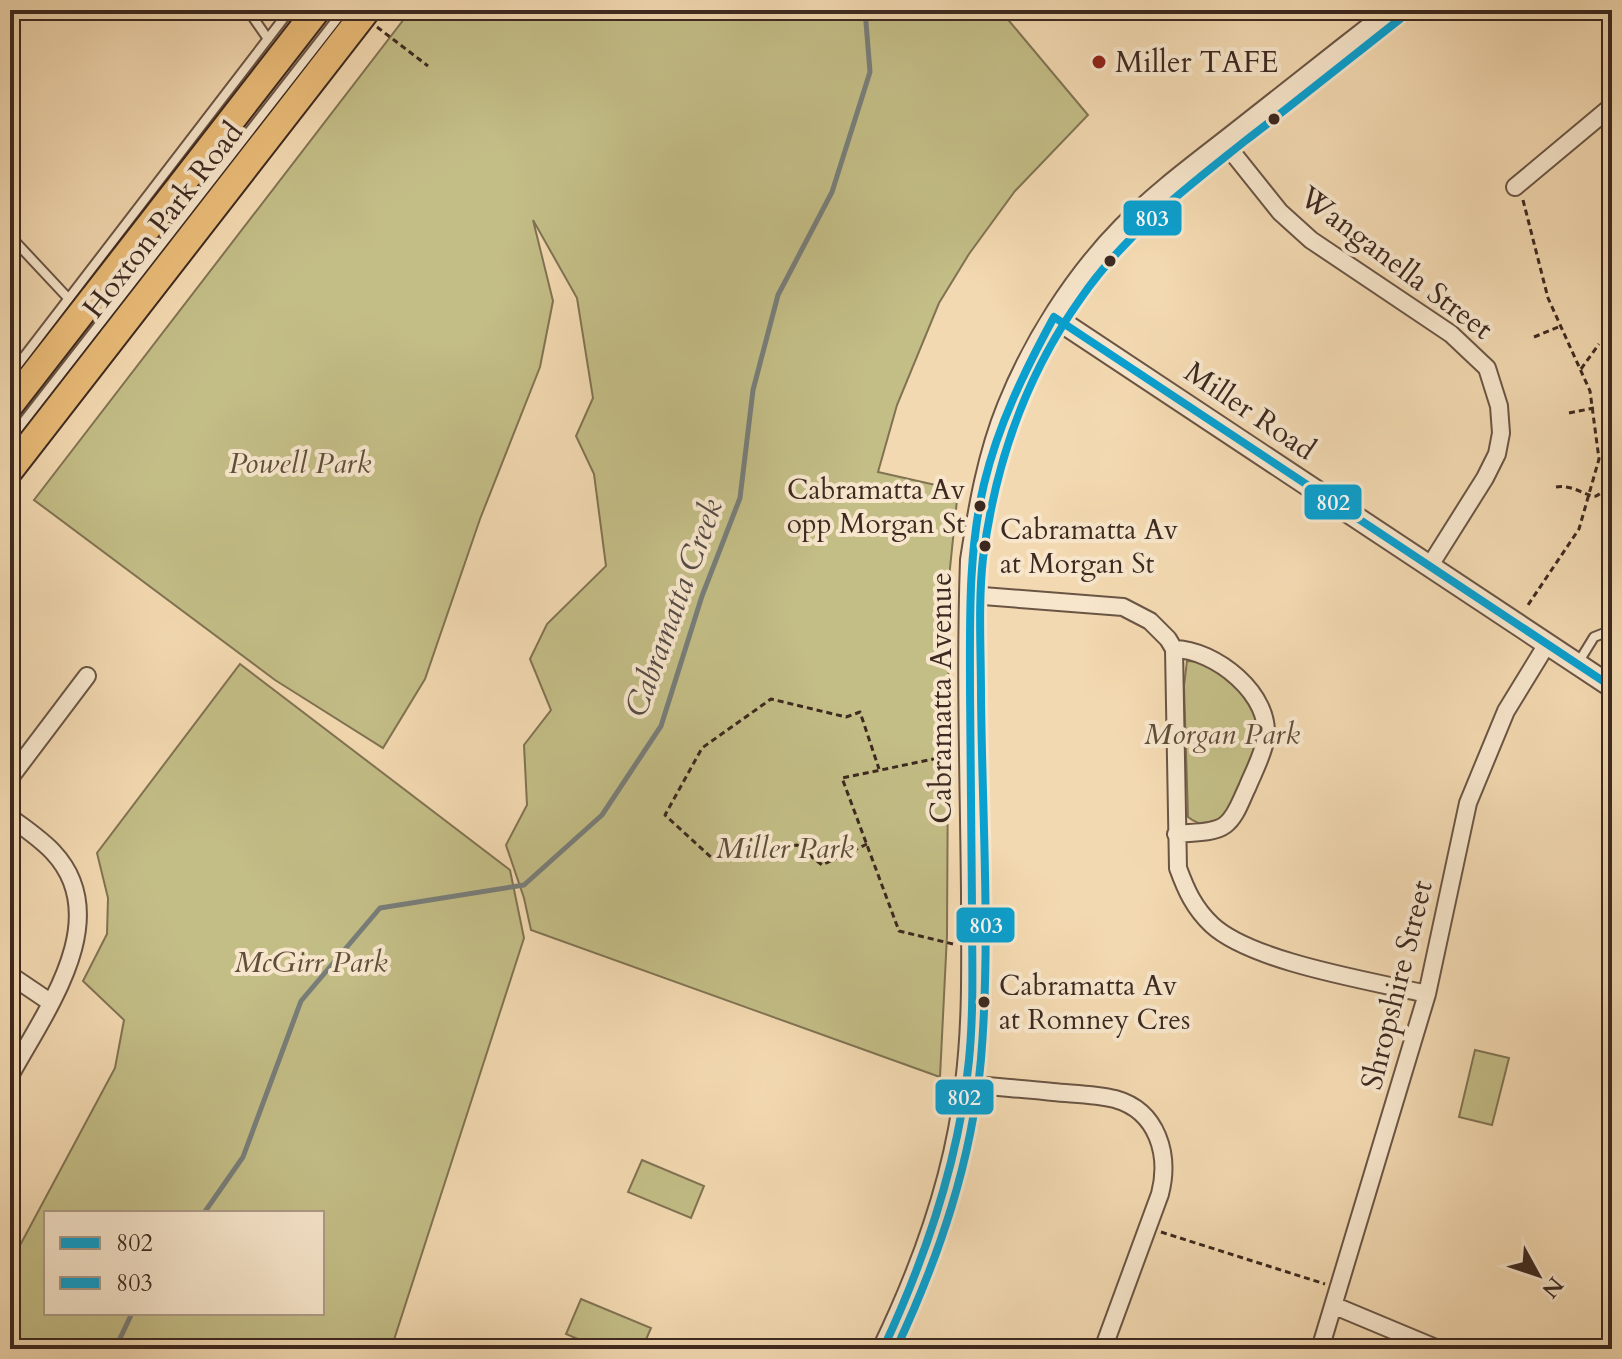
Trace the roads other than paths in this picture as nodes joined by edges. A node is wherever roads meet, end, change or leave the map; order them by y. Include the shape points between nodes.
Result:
1 (248, 10) edge
2 (290, 10) edge
3 (317, 10) edge
4 (344, 10) edge
5 (1393, 10) edge
6 (369, 16) edge
7 (268, 39) junction
8 (1612, 106) edge
9 (1224, 142) junction
10 (1515, 187) road end
11 (10, 236) edge
12 (68, 298) junction
13 (1054, 317) junction
14 (10, 375) edge
15 (10, 405) edge
16 (10, 439) edge
17 (10, 470) edge
18 (1429, 567) junction
19 (970, 595) junction
20 (1612, 630) edge
21 (1547, 644) junction
22 (1174, 649) junction
23 (1577, 664) junction
24 (87, 676) dead end
25 (1612, 687) edge
26 (10, 778) edge
27 (10, 817) edge
28 (1176, 834) junction
29 (10, 975) edge
30 (1427, 994) junction
31 (50, 1002) junction
32 (10, 1076) edge
33 (966, 1084) junction
34 (1335, 1306) junction
35 (883, 1349) edge
36 (1103, 1349) edge
37 (1320, 1349) edge
38 (1438, 1349) edge

1 - 7 lane
2 - 7 lane
3 - 15 main road, Hoxton Park Road
4 - 16 lane
5 - 9 street, Cabramatta Avenue
6 - 17 main road, Hoxton Park Road
7 - 12 lane
8 - 10 street
9 - 13 street, Cabramatta Avenue via 1122,229
9 - 18 street, Wanganella Street via 1280,212 1311,240 1451,334 1487,368 1499,406 1497,454
11 - 12 lane
12 - 14 lane
13 - 18 street, Miller Road
13 - 19 street, Cabramatta Avenue via 996,437 979,505
18 - 21 street, Miller Road
19 - 22 street via 1123,607 1150,621
19 - 33 street, Cabramatta Avenue via 972,1000
20 - 23 lane via 1594,637
21 - 23 street, Miller Road
21 - 30 street, Shropshire Street via 1506,711 1473,788
22 - 28 street
22 - 28 street via 1203,655 1249,690 1260,708 1265,740 1226,824
23 - 25 street, Miller Road
24 - 26 street
27 - 31 street via 54,852 78,904 67,974
28 - 30 street via 1178,868 1191,901 1215,928 1269,956
29 - 31 street
30 - 34 street, Shropshire Street
31 - 32 street
33 - 35 street, Cabramatta Avenue via 941,1202
33 - 36 street via 1116,1099 1153,1128 1162,1145 1165,1174
34 - 37 street, Shropshire Street
34 - 38 street

